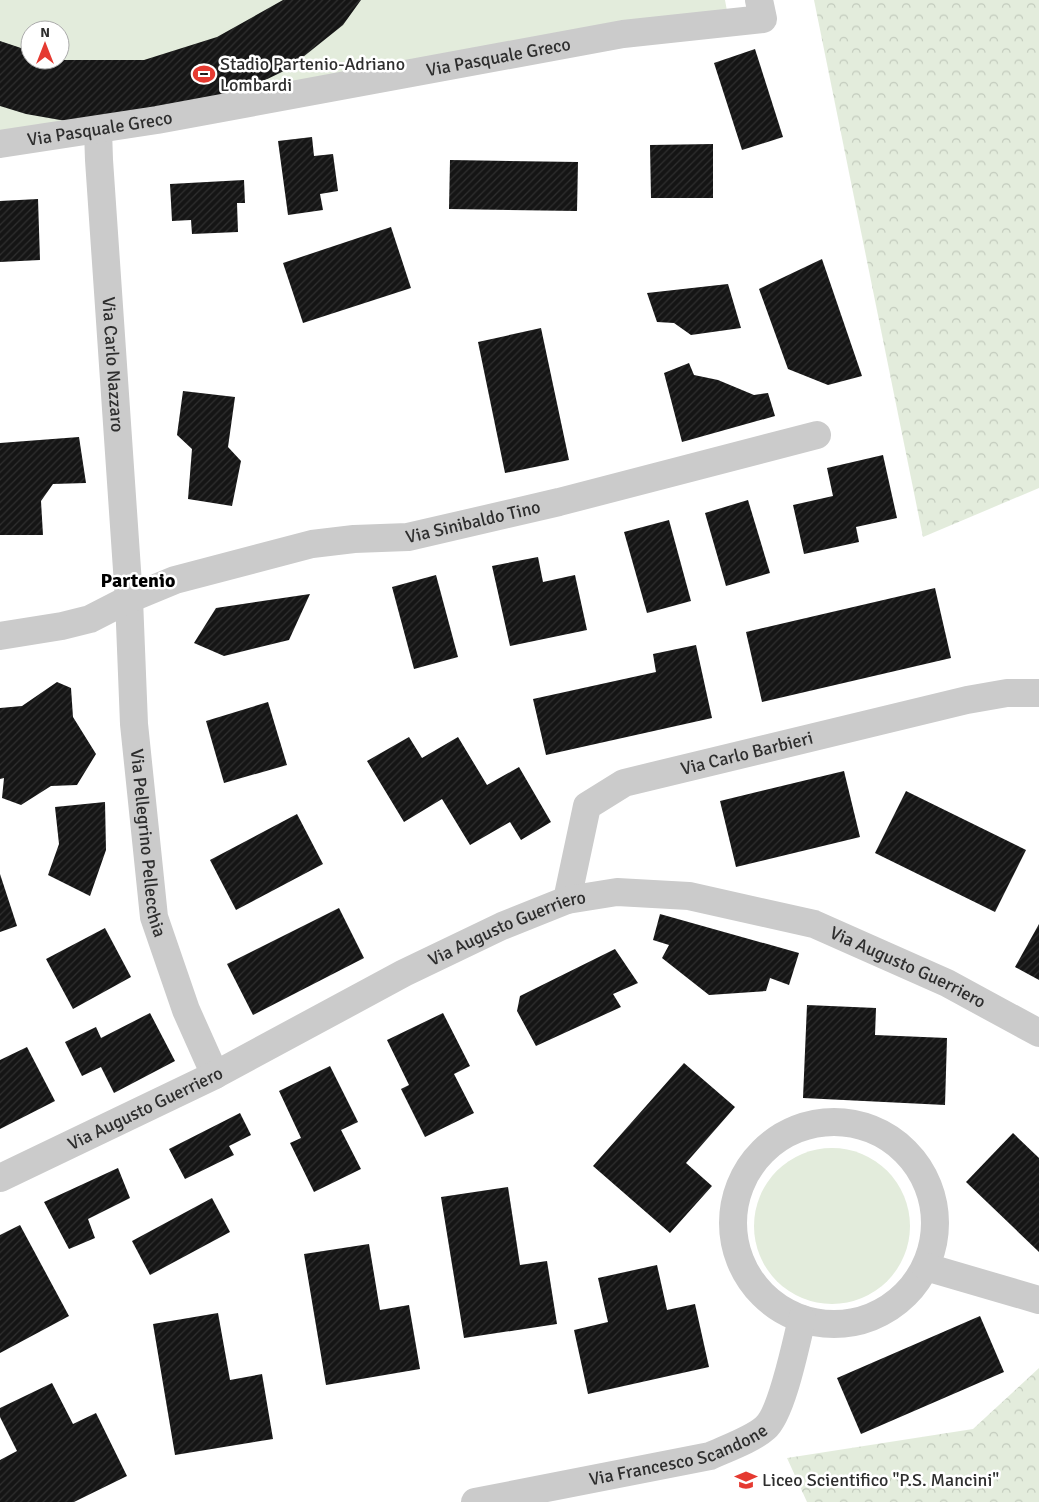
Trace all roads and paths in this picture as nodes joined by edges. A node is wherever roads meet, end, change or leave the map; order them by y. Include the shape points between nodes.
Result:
1 (761, 10) edge
2 (98, 130) junction
3 (0, 144) edge
4 (817, 435) dead end
5 (129, 599) junction
6 (0, 636) edge
7 (1039, 692) edge
8 (567, 900) junction
9 (1039, 1033) edge
10 (215, 1075) junction
11 (0, 1178) edge
12 (926, 1267) junction
13 (1039, 1300) edge
14 (802, 1319) junction
15 (475, 1502) edge

1 - 2 street, Via Pasquale Greco
2 - 3 street, Via Pasquale Greco
2 - 5 street, Via Carlo Nazzaro
4 - 5 street, Via Sinibaldo Tino via 559,502 408,537 312,544 175,580
5 - 6 street, Via Sinibaldo Tino via 90,619
5 - 10 street, Via Pellegrino Pellecchia via 134,724 154,918 186,1010
7 - 8 street, Via Carlo Barbieri via 1007,692 967,700 624,783 587,806
8 - 9 street, Via Augusto Guerriero via 617,892 689,896 814,924 947,983
8 - 10 street, Via Augusto Guerriero via 502,926 404,973
10 - 11 street, Via Augusto Guerriero
12 - 13 street
12 - 14 street via 910,1291 887,1310 860,1321 831,1324
12 - 14 street via 936,1233 933,1198 919,1166 895,1141 864,1125 829,1121 794,1129 765,1148 744,1176 733,1209 734,1244 748,1277 771,1303
14 - 15 street, Via Francesco Scandone via 779,1405 766,1428 745,1440 710,1456

